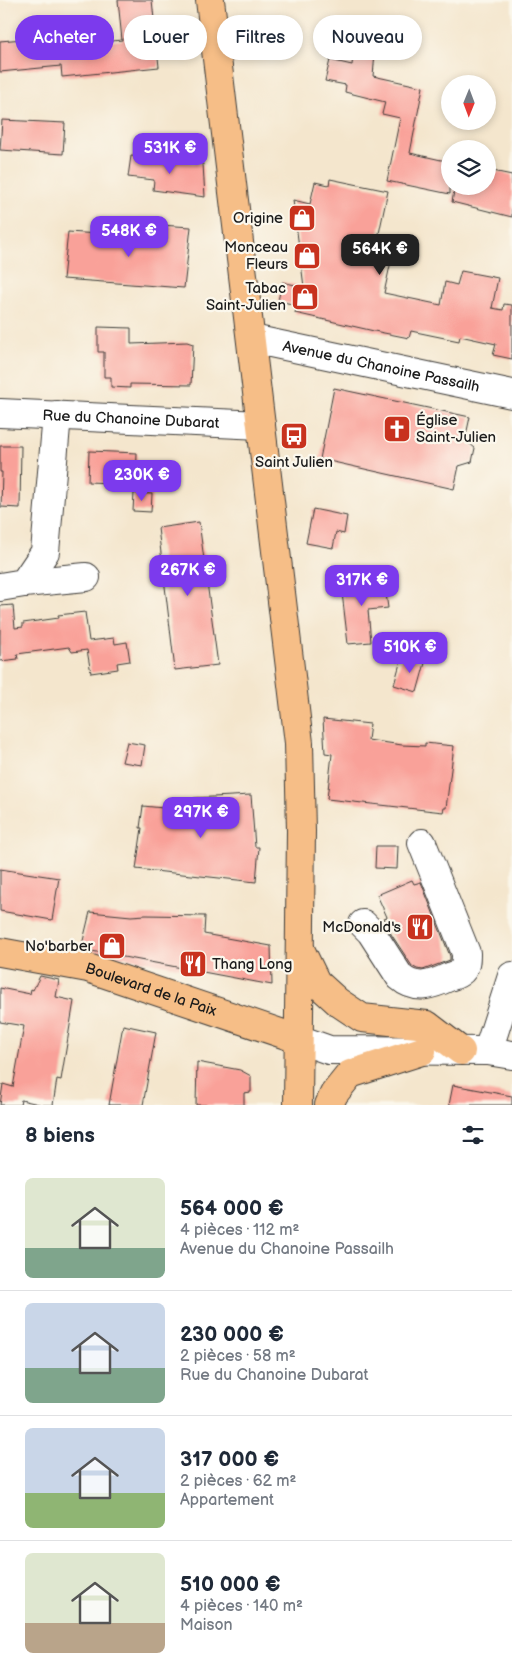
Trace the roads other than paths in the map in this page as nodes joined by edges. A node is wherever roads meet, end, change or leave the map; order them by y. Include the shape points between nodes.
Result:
1 (210, 0) edge
2 (252, 339) junction
3 (512, 394) edge
4 (0, 413) edge
5 (57, 415) junction
6 (261, 425) junction
7 (86, 577) dead end
8 (12, 585) edge
9 (422, 843) dead end
10 (365, 926) dead end
11 (299, 947) junction
12 (0, 952) edge
13 (512, 976) edge
14 (298, 1039) junction
15 (422, 1051) junction
16 (461, 1051) junction
17 (500, 1053) edge
18 (298, 1105) edge
19 (329, 1105) edge

1 - 2 main road
2 - 3 street, Avenue du Chanoine Passailh
2 - 6 main road
4 - 5 street, Rue du Chanoine Dubarat
5 - 6 street, Rue du Chanoine Dubarat
5 - 8 street via 45,552
6 - 11 main road via 300,743
7 - 8 street
9 - 10 street via 466,954 461,972 427,986 406,982
11 - 14 main road
11 - 16 main road via 316,982 362,1018 427,1025
12 - 14 main road, Boulevard de la Paix via 88,968
13 - 17 street
14 - 15 street via 330,1050
14 - 18 main road
15 - 16 street
15 - 19 main road via 350,1074
16 - 17 street

